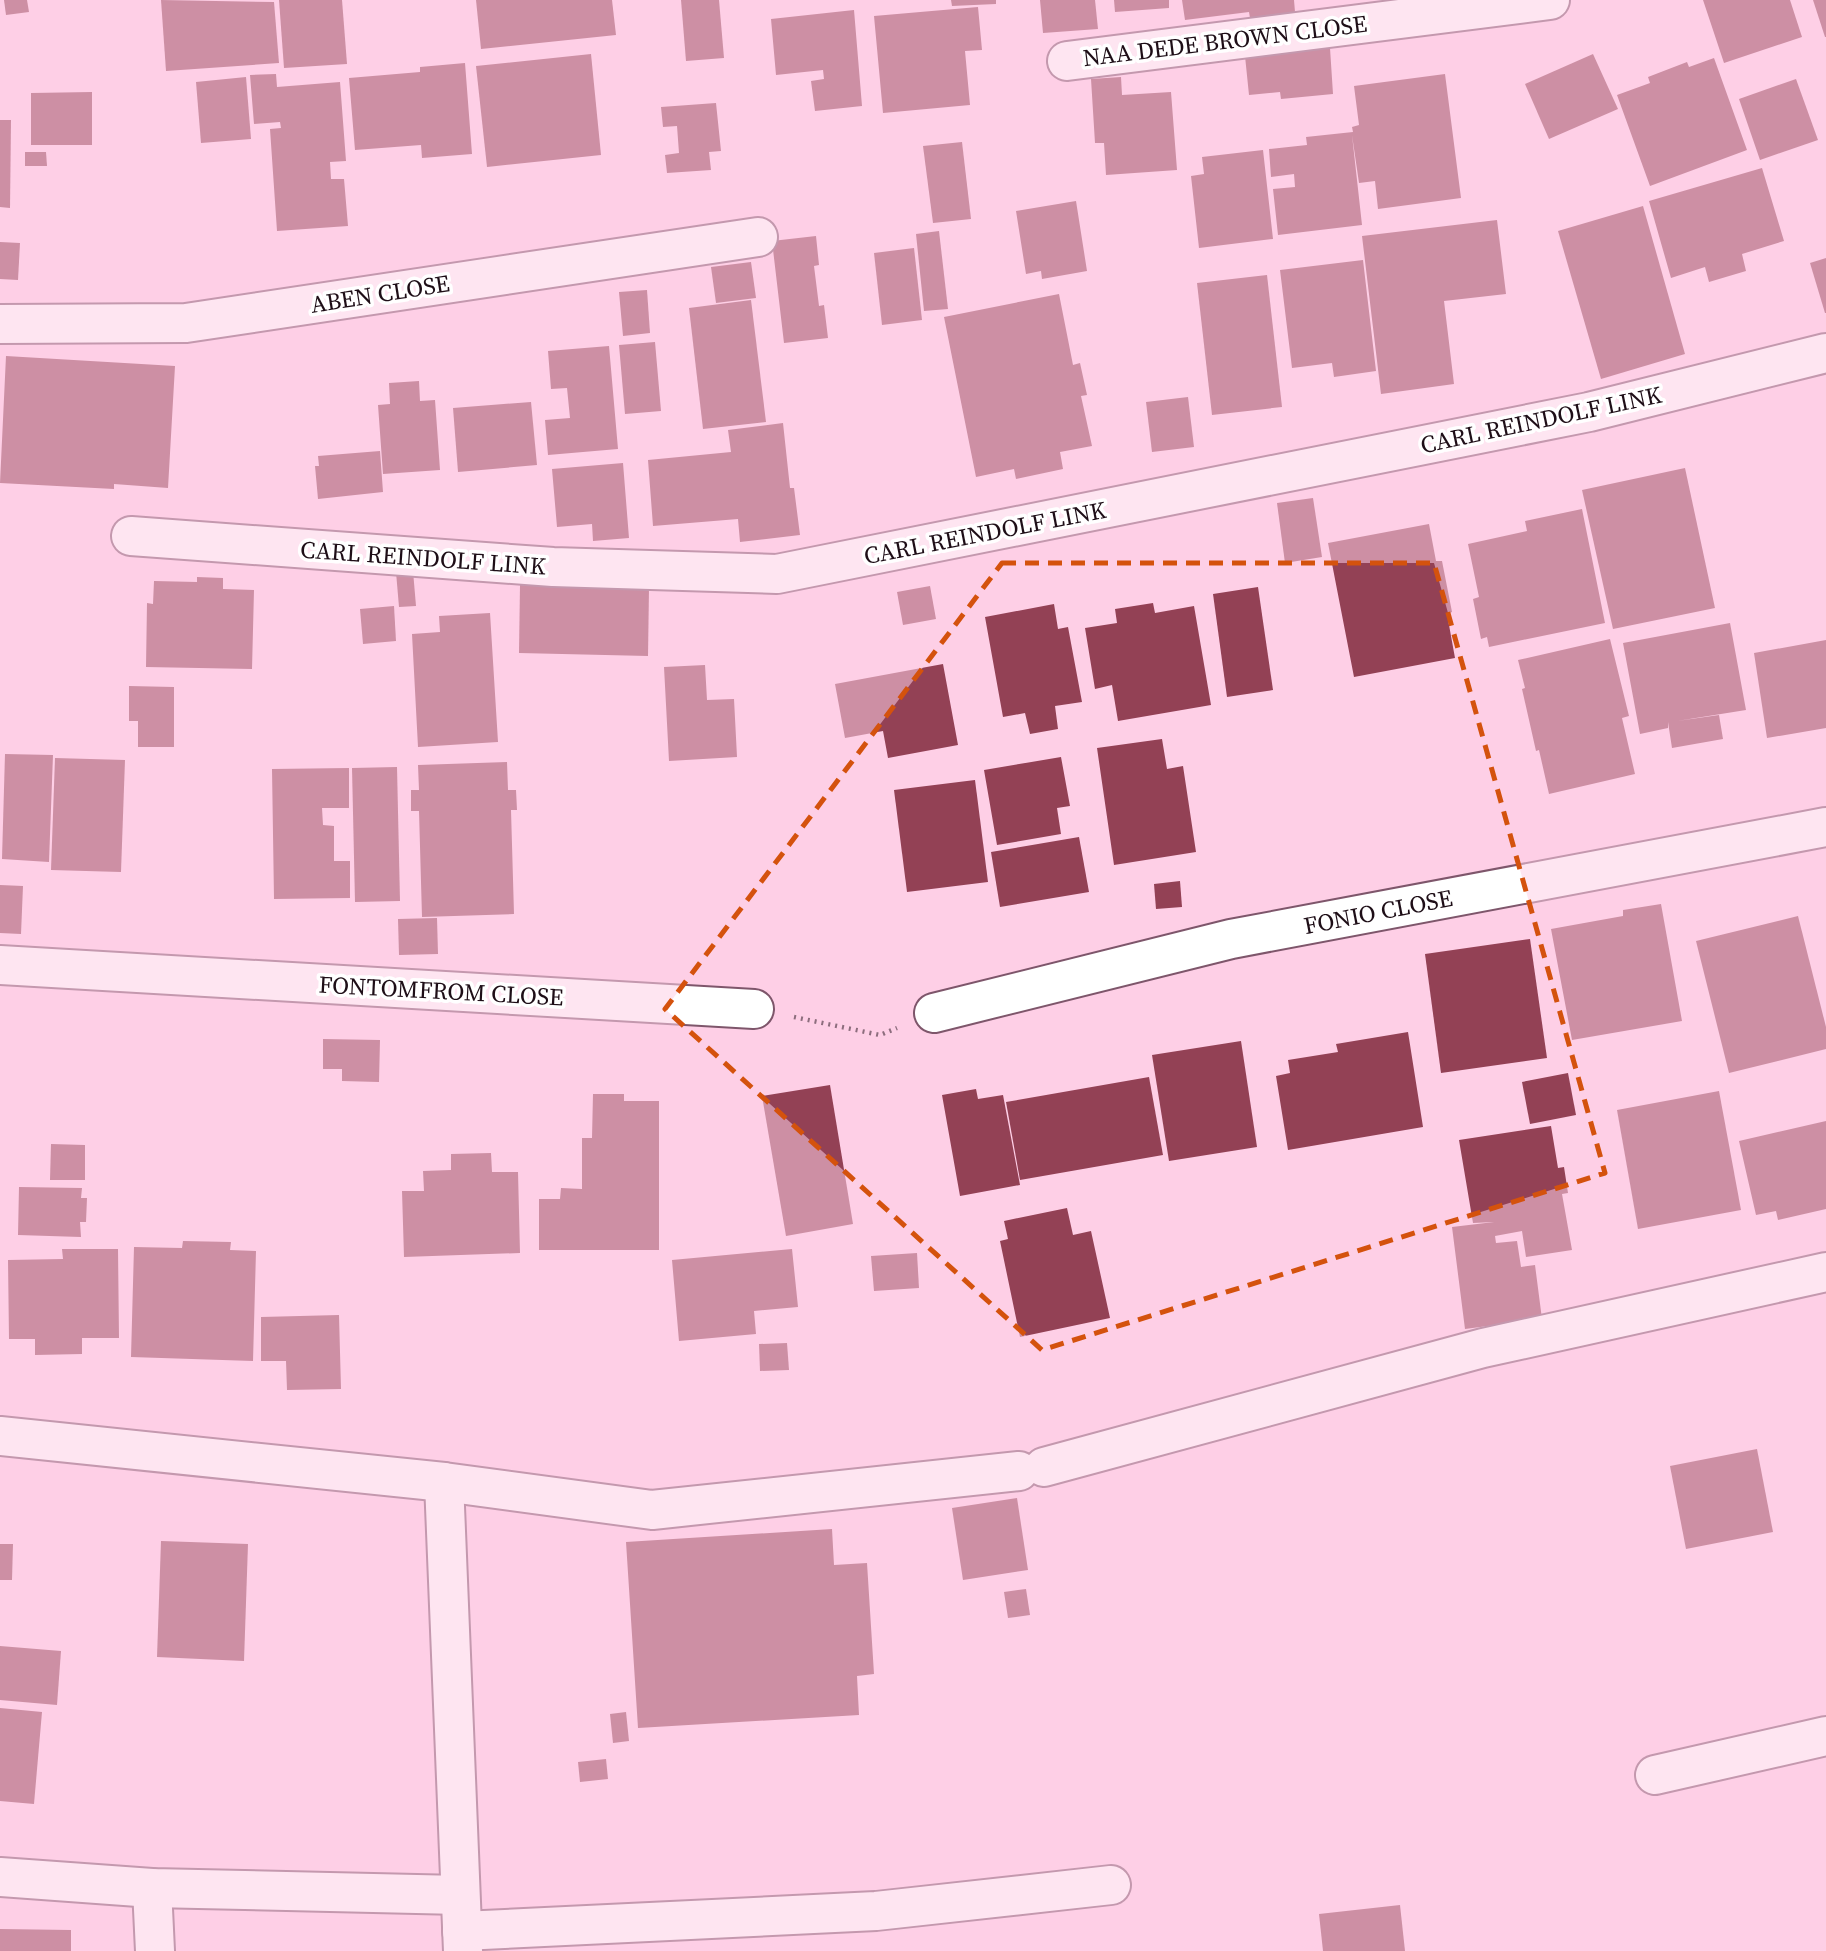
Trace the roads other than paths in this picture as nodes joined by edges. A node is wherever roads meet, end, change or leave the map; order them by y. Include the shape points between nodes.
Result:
1 (1550, 0) edge
2 (1066, 61) dead end
3 (758, 237) dead end
4 (0, 324) edge
5 (1826, 353) edge
6 (131, 536) dead end
7 (1826, 827) edge
8 (0, 965) edge
9 (754, 1009) road end
10 (934, 1013) dead end
11 (1826, 1272) edge
12 (0, 1436) edge
13 (444, 1482) junction
14 (1826, 1736) edge
15 (1655, 1775) dead end
16 (0, 1877) edge
17 (1111, 1885) dead end
18 (152, 1888) junction
19 (462, 1926) edge
20 (155, 1951) edge

1 - 2 street, NAA DEDE BROWN CLOSE
3 - 4 street, ABEN CLOSE via 186,323
5 - 6 street, CARL REINDOLF LINK via 1588,412 794,571 554,567
7 - 10 street, FONIO CLOSE via 1231,939
8 - 9 street, FONTOMFROM CLOSE
11 - 13 street via 1483,1348 1031,1469 652,1510
12 - 13 street
13 - 19 street
14 - 15 street
16 - 18 street
17 - 19 street via 876,1911
18 - 19 street
18 - 20 street

